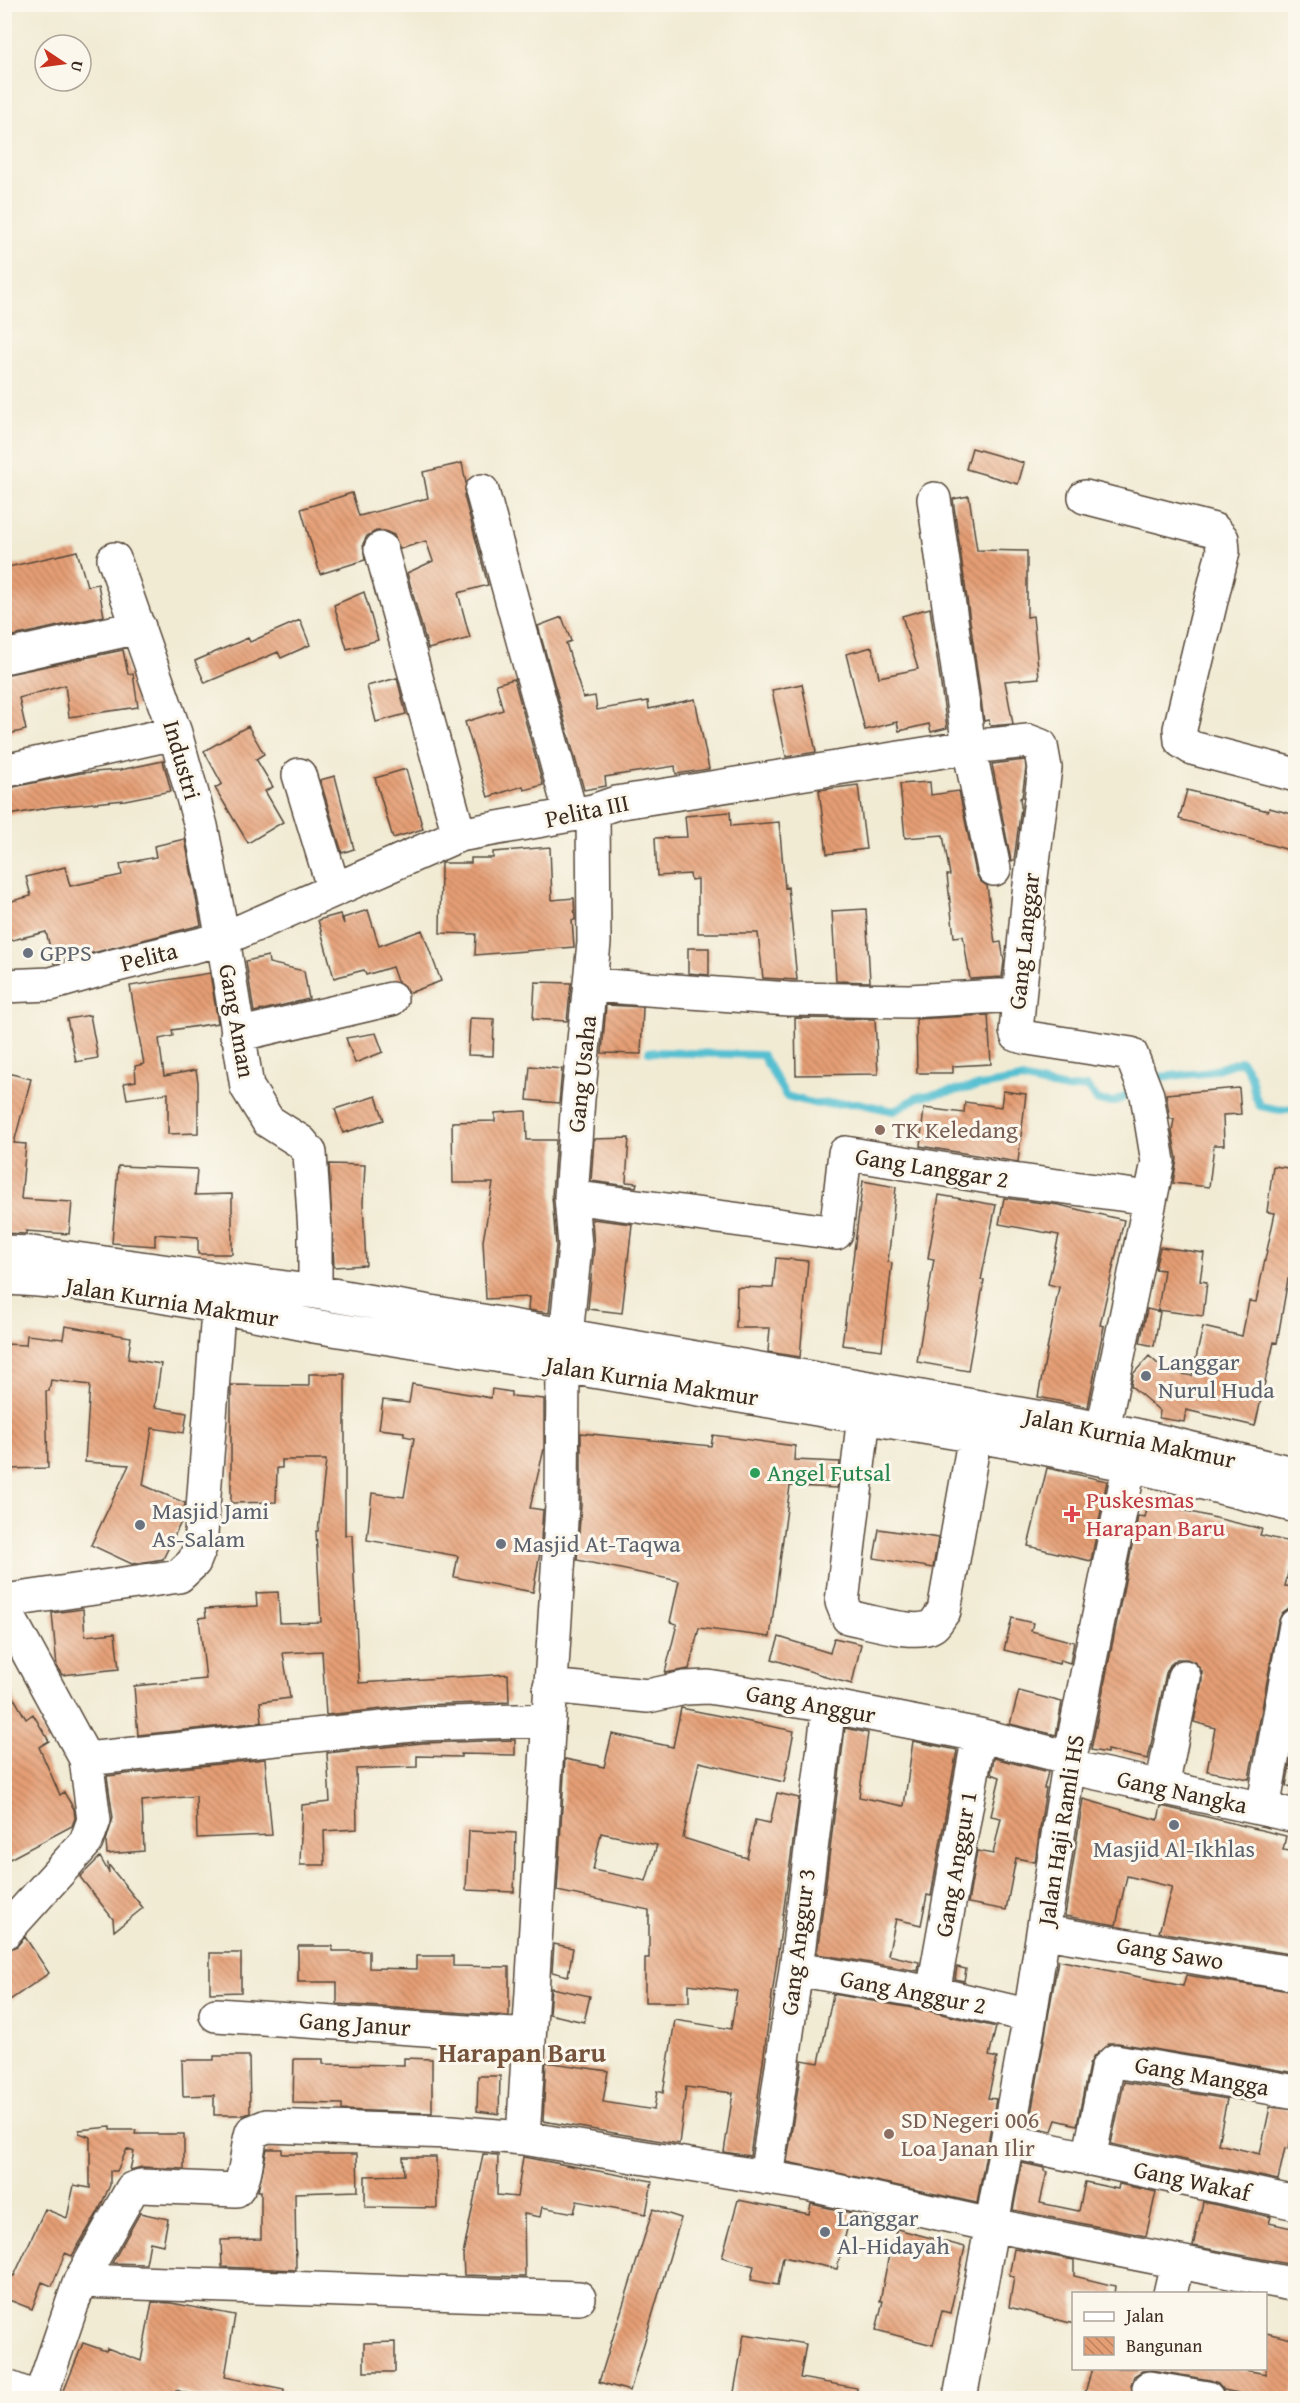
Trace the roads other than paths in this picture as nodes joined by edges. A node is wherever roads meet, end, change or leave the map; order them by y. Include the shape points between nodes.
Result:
1 (482, 491) dead end
2 (1085, 497) dead end
3 (934, 499) dead end
4 (381, 549) dead end
5 (119, 572) dead end
6 (139, 627) junction
7 (4, 657) edge
8 (175, 733) junction
9 (969, 747) junction
10 (4, 771) edge
11 (299, 775) dead end
12 (1296, 775) edge
13 (582, 813) junction
14 (459, 835) junction
15 (994, 869) dead end
16 (334, 890) junction
17 (223, 939) junction
18 (591, 985) junction
19 (4, 986) edge
20 (1018, 995) junction
21 (391, 999) dead end
22 (237, 1035) junction
23 (571, 1197) junction
24 (1150, 1198) junction
25 (4, 1252) edge
26 (4, 1278) edge
27 (315, 1292) junction
28 (220, 1293) junction
29 (564, 1351) junction
30 (864, 1416) junction
31 (1103, 1429) junction
32 (975, 1435) junction
33 (1133, 1450) junction
34 (1296, 1474) edge
35 (1296, 1506) edge
36 (4, 1601) edge
37 (4, 1608) edge
38 (1296, 1625) edge
39 (1184, 1677) dead end
40 (550, 1686) junction
41 (1290, 1691) edge
42 (829, 1706) junction
43 (549, 1720) junction
44 (979, 1735) junction
45 (86, 1759) junction
46 (1069, 1762) junction
47 (1162, 1787) junction
48 (1263, 1809) junction
49 (1296, 1816) edge
50 (1044, 1932) junction
51 (4, 1933) edge
52 (795, 1969) junction
53 (1296, 1974) edge
54 (933, 1993) junction
55 (216, 2015) dead end
56 (1030, 2016) junction
57 (530, 2036) junction
58 (1296, 2092) edge
59 (523, 2138) junction
60 (1008, 2141) junction
61 (1089, 2159) junction
62 (766, 2178) junction
63 (1296, 2203) edge
64 (991, 2225) junction
65 (1174, 2278) edge
66 (80, 2282) junction
67 (1296, 2285) edge
68 (579, 2298) dead end
69 (1150, 2385) edge
70 (4, 2386) edge
71 (36, 2398) edge
72 (40, 2398) edge
73 (960, 2398) edge
74 (1207, 2398) edge

1 - 13 street, Gang Usaha
2 - 12 street via 1214,530 1222,539 1180,729 1181,741 1192,748
3 - 9 street
4 - 14 street
5 - 6 street, Industri
6 - 7 street
6 - 8 street, Industri
8 - 10 street
8 - 17 street, Industri via 201,826
9 - 13 street, Pelita III via 616,803
9 - 15 street
9 - 20 street, Gang Langgar via 1028,741 1041,746 1044,755
11 - 16 street
13 - 14 street, Pelita III
13 - 18 street, Gang Usaha via 594,943
14 - 16 street, Pelita III
16 - 17 street, Pelita III
17 - 19 street, Pelita via 51,984
17 - 22 street, Gang Aman
18 - 20 street via 789,999 909,1001
18 - 23 street, Gang Usaha
20 - 24 street, Gang Langgar via 1017,1035 1131,1054 1143,1086 1158,1162
21 - 22 street
22 - 27 street, Gang Aman via 247,1087 268,1121 301,1142 310,1153
23 - 24 street, Gang Langgar 2 via 836,1233 845,1153
23 - 29 street, Gang Usaha via 575,1246
24 - 31 street, Gang Langgar
25 - 28 street, Jalan Kurnia Makmur via 32,1253
26 - 28 street, Jalan Kurnia Makmur via 104,1289
27 - 28 street, Jalan Kurnia Makmur
27 - 29 street, Jalan Kurnia Makmur
28 - 29 street, Jalan Kurnia Makmur via 314,1326
28 - 36 street via 200,1547 195,1562 179,1575
29 - 30 street, Jalan Kurnia Makmur
29 - 31 street, Jalan Kurnia Makmur
29 - 40 street, Gang Usaha via 562,1505
30 - 32 street, Jalan Kurnia Makmur
30 - 32 street via 842,1602 848,1617 919,1630 934,1625 944,1611
31 - 33 street, Jalan Kurnia Makmur
32 - 33 street, Jalan Kurnia Makmur
33 - 34 street, Jalan Kurnia Makmur
33 - 35 street, Jalan Kurnia Makmur
33 - 46 street, Jalan Haji Ramli HS
37 - 45 street
38 - 41 street
39 - 47 street
40 - 42 street, Gang Anggur via 648,1696 708,1687
40 - 43 street, Gang Usaha
41 - 48 street
42 - 44 street, Gang Anggur
42 - 52 street, Gang Anggur 3
43 - 45 street via 421,1724
43 - 57 street, Gang Usaha
44 - 46 street, Gang Anggur
44 - 54 street, Gang Anggur 1
45 - 51 street via 94,1820 86,1842
46 - 47 street, Gang Nangka
46 - 50 street, Jalan Haji Ramli HS
47 - 48 street, Gang Nangka
48 - 49 street, Gang Nangka
50 - 53 street, Gang Sawo
50 - 56 street, Jalan Haji Ramli HS
52 - 54 street, Gang Anggur 2
52 - 62 street, Gang Anggur 3
54 - 56 street, Gang Anggur 2
55 - 57 street, Gang Janur
56 - 60 street, Jalan Haji Ramli HS
57 - 59 street, Gang Usaha
58 - 61 street, Gang Mangga via 1115,2061 1107,2069
59 - 62 street
59 - 66 street via 267,2126 252,2132 242,2185 236,2190 141,2186 132,2189
60 - 61 street
60 - 64 street, Jalan Haji Ramli HS
61 - 63 street, Gang Wakaf
62 - 64 street
64 - 65 street
64 - 73 street, Jalan Haji Ramli HS
65 - 67 street
66 - 68 street
66 - 72 street
69 - 74 street
70 - 71 street

